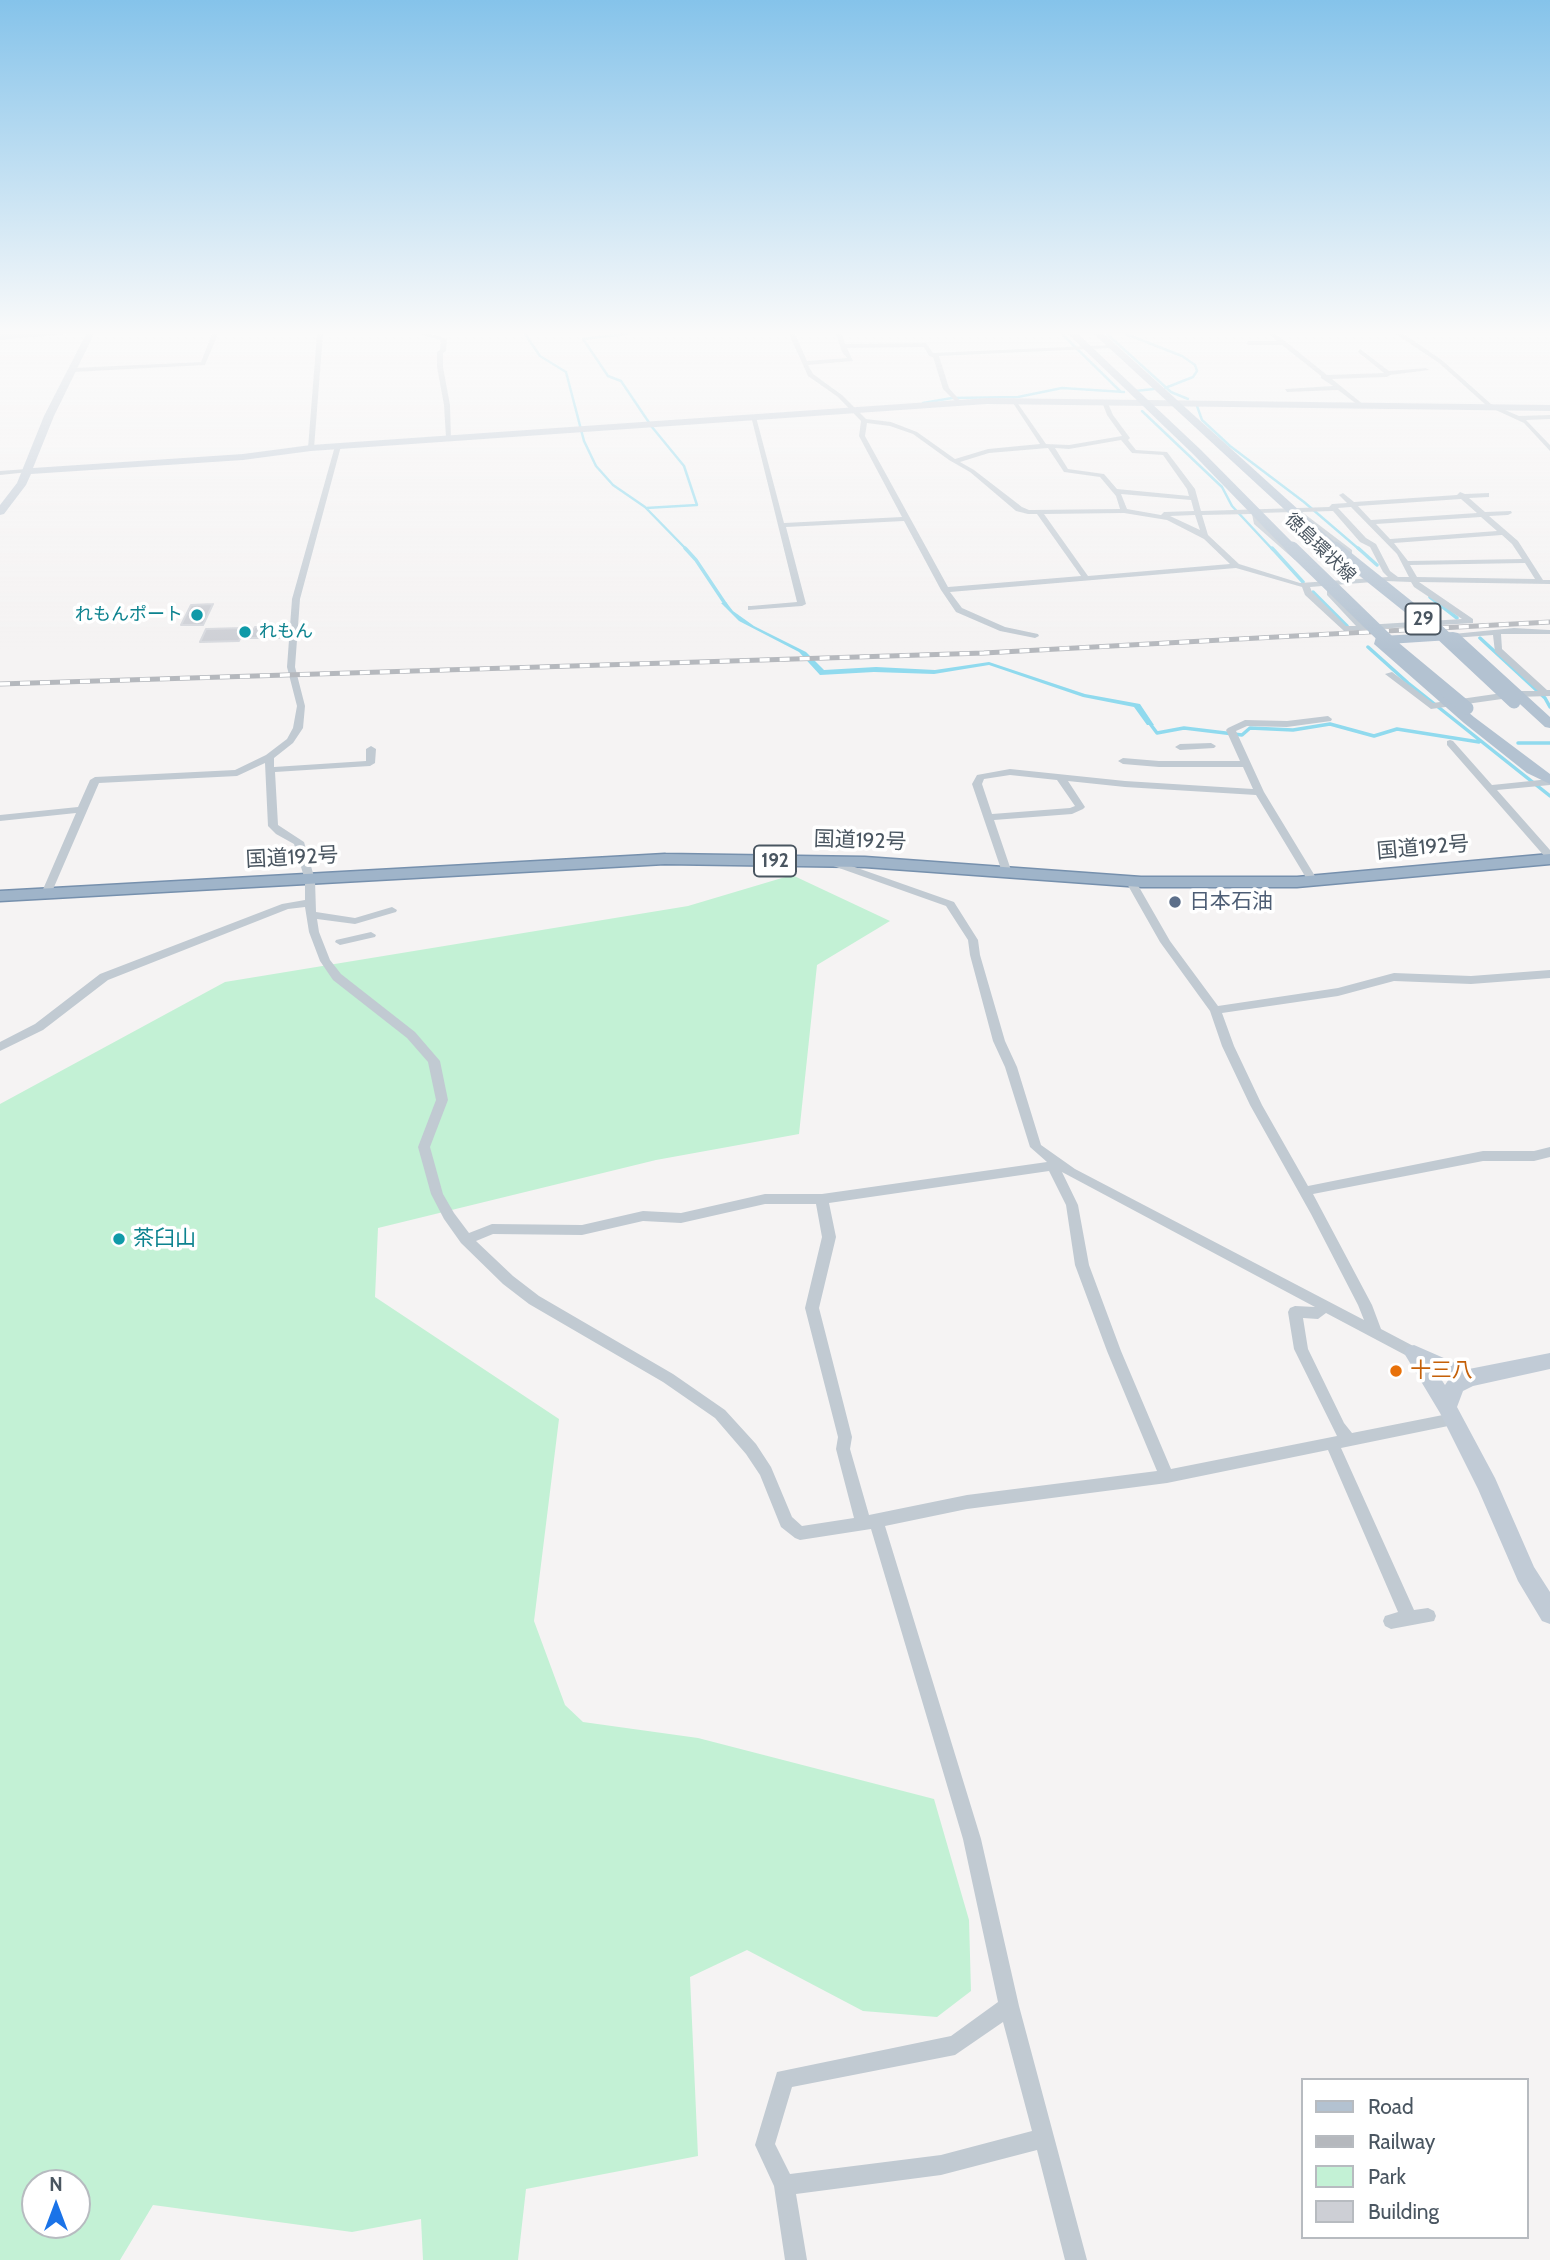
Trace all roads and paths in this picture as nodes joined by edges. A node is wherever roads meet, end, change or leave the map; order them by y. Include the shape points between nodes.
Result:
1 (40, 439) edge
2 (312, 439) edge
3 (429, 439) edge
4 (760, 439) edge
5 (864, 439) edge
6 (921, 439) edge
7 (1042, 439) edge
8 (1114, 439) edge
9 (1124, 439) edge
10 (1183, 439) edge
11 (1214, 439) edge
12 (338, 446) junction
13 (1047, 447) junction
14 (311, 448) junction
15 (955, 461) junction
16 (27, 471) junction
17 (0, 473) edge
18 (1455, 489) dead end
19 (1115, 491) junction
20 (1343, 495) dead end
21 (1486, 495) dead end
22 (1464, 497) junction
23 (1193, 498) junction
24 (1352, 504) junction
25 (1335, 509) junction
26 (1293, 510) junction
27 (1038, 511) junction
28 (1124, 511) junction
29 (0, 512) edge
30 (1255, 512) junction
31 (1508, 513) dead end
32 (1198, 514) junction
33 (1483, 514) junction
34 (1154, 515) junction
35 (908, 519) junction
36 (1370, 522) junction
37 (781, 524) junction
38 (1504, 533) junction
39 (1205, 536) junction
40 (1388, 541) junction
41 (1527, 561) junction
42 (1405, 563) junction
43 (1236, 566) junction
44 (1085, 577) junction
45 (1385, 579) junction
46 (1396, 579) junction
47 (1414, 580) junction
48 (1546, 582) edge
49 (1305, 585) junction
50 (1322, 585) junction
51 (945, 590) junction
52 (751, 608) dead end
53 (1438, 624) junction
54 (1363, 628) junction
55 (1550, 632) edge
56 (1497, 633) junction
57 (1035, 636) dead end
58 (1453, 636) junction
59 (1389, 674) dead end
60 (1542, 693) edge
61 (1515, 698) junction
62 (1441, 705) junction
63 (1328, 719) dead end
64 (1550, 724) edge
65 (1550, 733) edge
66 (1450, 743) dead end
67 (1210, 746) dead end
68 (1180, 747) dead end
69 (1193, 747) junction
70 (371, 749) dead end
71 (268, 757) junction
72 (1123, 761) dead end
73 (1200, 764) junction
74 (1246, 764) junction
75 (270, 769) junction
76 (1061, 778) junction
77 (1544, 782) edge
78 (1490, 788) junction
79 (1259, 792) junction
80 (80, 810) junction
81 (989, 817) junction
82 (0, 818) edge
83 (1550, 858) edge
84 (829, 861) junction
85 (1007, 873) junction
86 (310, 880) junction
87 (1312, 881) junction
88 (1130, 882) junction
89 (46, 894) junction
90 (0, 896) edge
91 (310, 909) junction
92 (392, 911) dead end
93 (364, 918) junction
94 (340, 942) dead end
95 (1550, 974) edge
96 (1215, 1010) junction
97 (0, 1047) edge
98 (1550, 1152) edge
99 (1057, 1164) junction
100 (1305, 1191) junction
101 (822, 1199) junction
102 (466, 1240) junction
103 (1324, 1305) junction
104 (1375, 1331) junction
105 (1414, 1353) junction
106 (1550, 1361) edge
107 (1468, 1378) junction
108 (1450, 1413) junction
109 (1349, 1440) junction
110 (1332, 1443) junction
111 (1167, 1476) junction
112 (870, 1522) junction
113 (1550, 1613) edge
114 (1428, 1616) dead end
115 (1409, 1618) junction
116 (1391, 1621) dead end
117 (1009, 2006) junction
118 (1043, 2138) junction
119 (784, 2185) junction
120 (796, 2260) edge
121 (1076, 2260) edge

1 - 16 main road
2 - 14 street
3 - 12 main road
4 - 37 street
5 - 35 street
6 - 15 street
7 - 13 street
8 - 13 street
9 - 23 street via 1134,452 1165,453
10 - 30 main road, 徳島環状線 / 29
11 - 26 main road, 徳島環状線 / 29
12 - 14 main road
12 - 71 street via 296,599 291,667 300,706 298,728 290,741
13 - 15 street via 988,451
13 - 19 street via 1066,471 1101,475
14 - 16 main road
15 - 27 street via 1019,509
16 - 17 street
16 - 29 main road
18 - 22 street
19 - 23 street
19 - 28 street
20 - 24 street
21 - 22 street
22 - 24 street
22 - 33 street
23 - 32 street
24 - 25 street via 1332,506
24 - 36 street
25 - 26 street
25 - 46 street via 1373,546
26 - 30 street
26 - 45 street
26 - 61 main road, 徳島環状線 / 29, bridge
27 - 28 street
27 - 44 street
28 - 34 street
30 - 32 street
30 - 50 street via 1257,522
30 - 77 main road, 徳島環状線 / 29, bridge via 1396,649
31 - 33 street
32 - 34 street
32 - 39 street
33 - 36 street
33 - 38 street
34 - 39 street
35 - 37 street
35 - 51 street
36 - 40 street
37 - 52 street via 802,604
38 - 40 street
38 - 41 street
39 - 43 street
40 - 42 street
41 - 42 street
41 - 48 street
42 - 47 street
43 - 44 street
43 - 49 street
44 - 51 street
45 - 46 street
45 - 50 street
45 - 53 street
46 - 47 street
47 - 48 street
47 - 53 street via 1470,621
49 - 50 street
49 - 54 street via 1344,629
50 - 54 street
51 - 57 street via 958,610 1003,629
53 - 54 street
55 - 56 street
56 - 58 street
56 - 60 street via 1498,650
58 - 61 main road
58 - 62 main road via 1381,640
59 - 62 street
60 - 61 street
61 - 62 street
61 - 64 main road
61 - 65 main road, 徳島環状線 / 29
62 - 77 main road
63 - 74 street via 1245,723 1232,734
66 - 78 street
67 - 69 street
68 - 69 street
69 - 73 street
70 - 75 street via 370,763
71 - 75 street
71 - 80 street via 237,773 94,780
72 - 73 street
73 - 74 street
74 - 79 street
75 - 86 street via 274,826 299,842
76 - 79 street
76 - 81 street via 1010,772 980,777 977,784
76 - 81 street via 1080,807
77 - 78 street
78 - 83 street
79 - 87 street
80 - 82 street
80 - 89 street
81 - 85 street
83 - 87 highway, 国道192号 / 192
84 - 85 highway, 国道192号 / 192
84 - 86 highway, 国道192号 / 192 via 665,859
84 - 99 street via 950,904 973,940 999,1041 1036,1147
85 - 88 highway, 国道192号 / 192
86 - 89 highway, 国道192号 / 192
86 - 91 street
87 - 88 highway, 国道192号 / 192
88 - 96 street via 1165,942
89 - 90 highway, 国道192号 / 192
91 - 93 street via 355,921
91 - 97 street via 286,906 104,977 39,1027
91 - 102 street via 325,961 337,977 411,1035 434,1061 442,1100 424,1147 437,1194
92 - 93 street
93 - 94 street via 372,937
95 - 96 street via 1471,980 1394,977 1338,992
96 - 100 street via 1256,1105
98 - 100 street via 1483,1156
99 - 101 street
99 - 103 street
99 - 111 street via 1055,1172 1072,1205 1082,1265
100 - 104 street
101 - 102 street via 765,1199 681,1218 643,1216 582,1230 492,1229
101 - 112 street via 829,1237 812,1308 845,1437 843,1450
102 - 112 street via 534,1300 658,1371 720,1414 751,1449 766,1472 786,1522 800,1533
103 - 104 street
103 - 109 street via 1318,1313 1295,1312 1301,1349
104 - 105 street
105 - 107 main road
105 - 108 main road
106 - 107 main road
107 - 108 main road via 1449,1395
108 - 109 street
108 - 113 main road via 1526,1574
109 - 110 street
110 - 111 street
110 - 115 street
111 - 112 street via 967,1502
112 - 117 street via 972,1839
114 - 115 street
115 - 116 street
117 - 118 street
117 - 119 street via 955,2045 784,2079 765,2146
118 - 119 street via 941,2165
118 - 121 street
119 - 120 street

